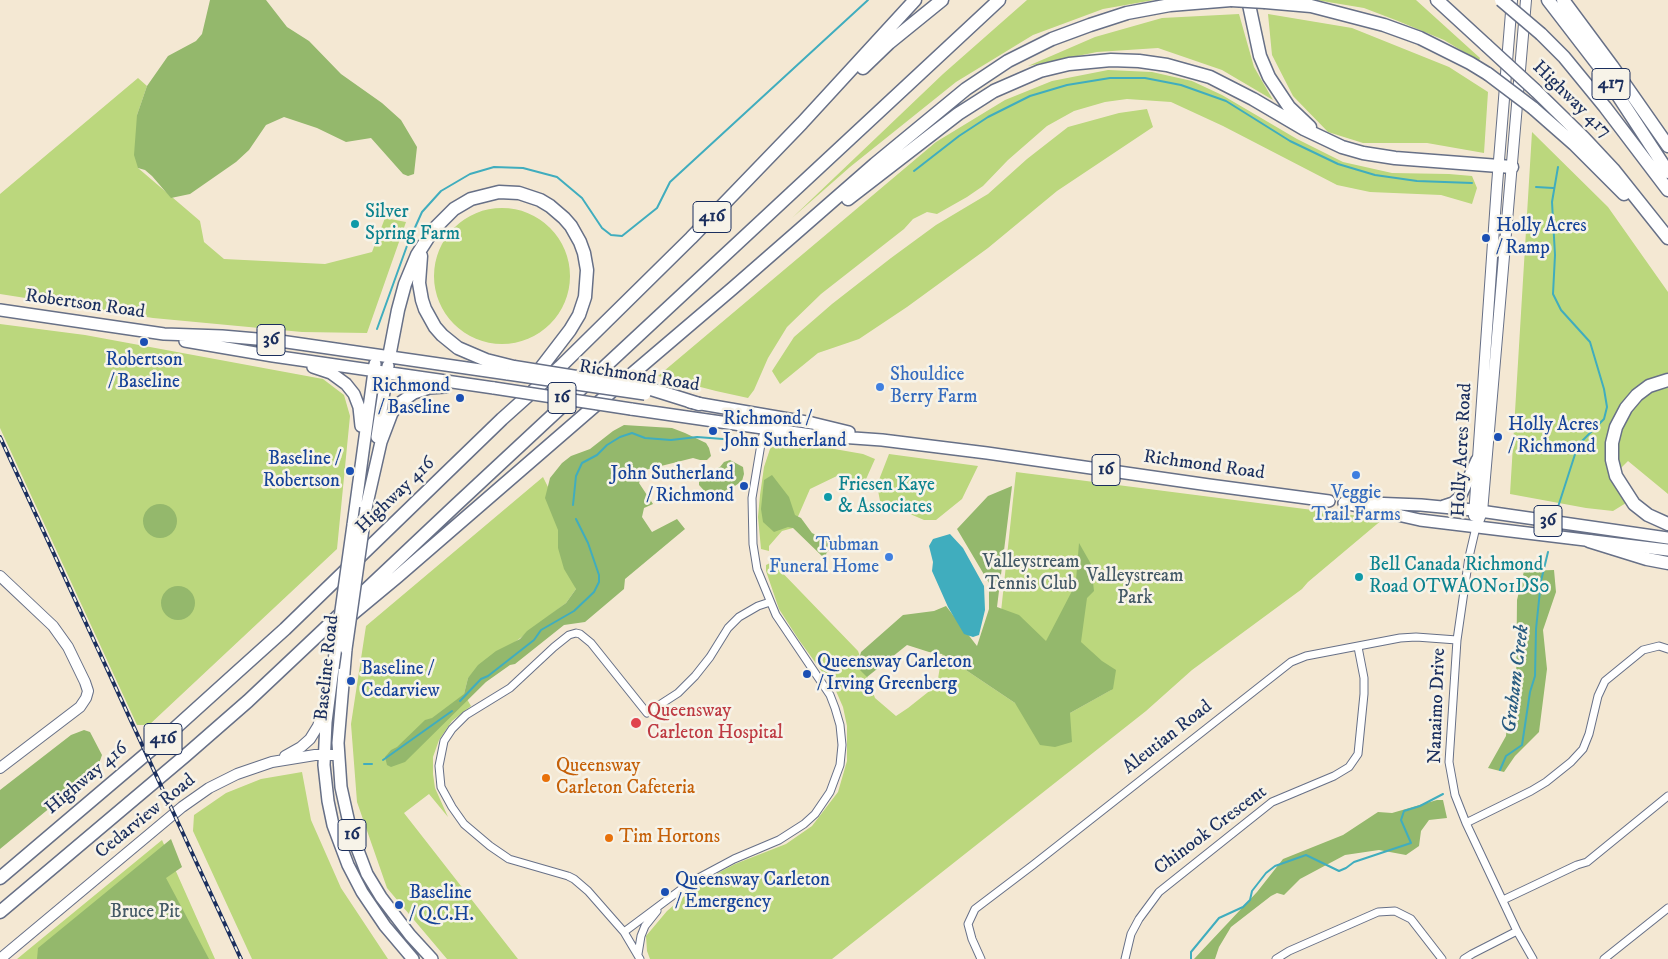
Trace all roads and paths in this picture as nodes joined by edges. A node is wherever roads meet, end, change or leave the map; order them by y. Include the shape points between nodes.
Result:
1 (915, 0) edge
2 (942, 0) edge
3 (999, 0) edge
4 (1231, 0) edge
5 (1248, 0) edge
6 (1437, 0) edge
7 (1500, 0) edge
8 (1512, 0) edge
9 (1526, 0) edge
10 (1548, 0) edge
11 (1563, 0) edge
12 (802, 123) junction
13 (1331, 142) junction
14 (1668, 146) edge
15 (1498, 166) junction
16 (1512, 167) junction
17 (1668, 172) edge
18 (1668, 190) edge
19 (1668, 238) edge
20 (426, 240) junction
21 (1668, 244) edge
22 (734, 288) junction
23 (0, 310) edge
24 (164, 334) junction
25 (376, 355) junction
26 (273, 356) junction
27 (389, 357) junction
28 (374, 370) junction
29 (511, 371) junction
30 (387, 373) junction
31 (1668, 380) edge
32 (481, 386) junction
33 (699, 404) joint
34 (770, 417) junction
35 (502, 419) junction
36 (765, 429) junction
37 (882, 440) junction
38 (362, 454) junction
39 (1477, 460) junction
40 (1329, 500) joint
41 (1344, 503) junction
42 (1442, 507) junction
43 (366, 508) junction
44 (1478, 511) junction
45 (1668, 524) edge
46 (1476, 527) junction
47 (1668, 538) edge
48 (1589, 541) junction
49 (1668, 550) edge
50 (1668, 563) edge
51 (0, 576) edge
52 (770, 602) junction
53 (1457, 640) junction
54 (1358, 647) junction
55 (1668, 649) edge
56 (329, 695) junction
57 (248, 701) junction
58 (324, 755) junction
59 (339, 755) junction
60 (277, 761) junction
61 (0, 768) edge
62 (1668, 796) edge
63 (1466, 823) junction
64 (0, 878) edge
65 (1503, 900) junction
66 (662, 904) junction
67 (1668, 908) edge
68 (0, 912) edge
69 (1517, 931) junction
70 (624, 932) junction
71 (639, 956) edge
72 (0, 959) edge
73 (412, 959) edge
74 (432, 959) edge
75 (981, 959) edge
76 (1125, 959) edge
77 (1276, 959) edge
78 (1442, 959) edge
79 (1464, 959) edge
80 (1533, 959) edge
81 (1604, 959) edge

1 - 12 highway
2 - 12 highway via 889,43
3 - 57 highway
4 - 21 highway, bridge via 1311,6 1384,25 1420,38 1488,74 1574,144
4 - 22 highway via 1170,5 1127,13 1052,39 1008,61 966,89 905,139
5 - 13 highway via 1260,56 1276,89 1298,117
6 - 19 highway, Highway 417, bridge via 1584,138
7 - 18 highway, bridge via 1564,58
8 - 15 main road, Holly Acres Road
9 - 16 main road, Holly Acres Road
10 - 17 highway, Highway 417 / 417 via 1598,65
11 - 14 highway
12 - 35 highway, Highway 416 / 416 via 691,238
13 - 15 highway via 1373,155
13 - 22 highway via 1222,83 1181,68 1126,60 1090,61 1054,68 1005,86 958,114
15 - 16 highway
15 - 39 main road, Holly Acres Road
16 - 44 main road, Holly Acres Road
20 - 27 highway via 402,295
20 - 29 highway via 419,283 425,310 435,327 458,348
20 - 35 highway via 439,223 462,203 480,196 510,192 550,206 571,226 580,242 588,279 579,315
22 - 57 highway via 308,655
23 - 24 main road, Robertson Road / 36
24 - 25 main road, Robertson Road / 36 via 280,341
24 - 26 main road, Robertson Road / 36
25 - 27 main road, Robertson Road
25 - 28 main road, Baseline Road / 16
26 - 28 main road, Robertson Road / 36
26 - 38 main road via 331,373 346,384 360,407
27 - 29 main road
27 - 30 main road, Baseline Road / 16
28 - 30 main road, Robertson Road / 36
28 - 38 main road, Baseline Road / 16
29 - 33 highway, bridge via 648,391
30 - 32 main road, Richmond Road / 16
30 - 43 main road, Baseline Road / 16
31 - 45 highway via 1649,386 1626,408 1616,427 1612,460 1616,476 1634,504
32 - 36 main road, Richmond Road / 16, bridge
32 - 43 main road via 428,388 401,402 386,428
33 - 34 main road, Richmond Road / 16
34 - 36 street
34 - 37 main road, Richmond Road / 16 via 812,423
35 - 64 highway, Highway 416 / 416 via 285,629 152,749
36 - 37 main road, Richmond Road / 16
36 - 52 street via 752,498 752,516 757,568
37 - 40 main road, Richmond Road / 16
38 - 56 main road, Baseline Road / 16, bridge
39 - 42 main road via 1460,497
39 - 44 main road, Holly Acres Road
40 - 41 main road, Richmond Road / 16
41 - 42 main road, Richmond Road / 16
41 - 46 main road, Richmond Road / 16 via 1420,520
42 - 44 main road, Richmond Road / 16
43 - 59 main road, Baseline Road / 16, bridge via 346,649
44 - 46 main road, Holly Acres Road
44 - 47 main road, Richmond Road / 36
46 - 48 main road, Richmond Road / 36
46 - 53 street, Nanaimo Drive
48 - 49 main road, Richmond Road / 36
48 - 50 highway
51 - 61 main road via 53,626 68,647 88,691 80,707
52 - 66 street via 786,632 830,695 835,708 842,745 836,777 824,803 804,824 779,840 734,858 698,878
52 - 70 street via 739,617 695,676 678,693 647,713 591,643 576,633 567,636 510,688 466,715 444,741 439,766 441,787 464,824 509,859 574,879
53 - 54 street, Aleutian Road via 1400,638
53 - 63 street, Nanaimo Drive via 1449,762 1455,795
54 - 75 street, Aleutian Road via 1290,662 974,909 968,924
54 - 76 street, Chinook Crescent via 1364,694 1358,754 1349,767 1272,802 1159,892 1131,934
55 - 63 street via 1659,646 1644,650 1605,680 1583,749 1571,762 1531,791
56 - 58 main road, Baseline Road / 16
56 - 60 main road via 310,738
57 - 68 highway, 416
58 - 59 main road, Cedarview Road
58 - 60 main road, Cedarview Road
58 - 73 main road, Baseline Road / 16 via 333,825 348,865 372,908
59 - 74 main road, Baseline Road / 16 via 347,817 367,874 389,908
60 - 72 main road, Cedarview Road via 237,774 197,796
62 - 65 street via 1587,862
63 - 65 street, Nanaimo Drive
65 - 69 street, Nanaimo Drive
66 - 70 street
66 - 71 street via 645,926
67 - 81 street
69 - 79 street
69 - 80 street, Nanaimo Drive
70 - 71 street
77 - 78 street via 1378,912 1395,911 1411,919

